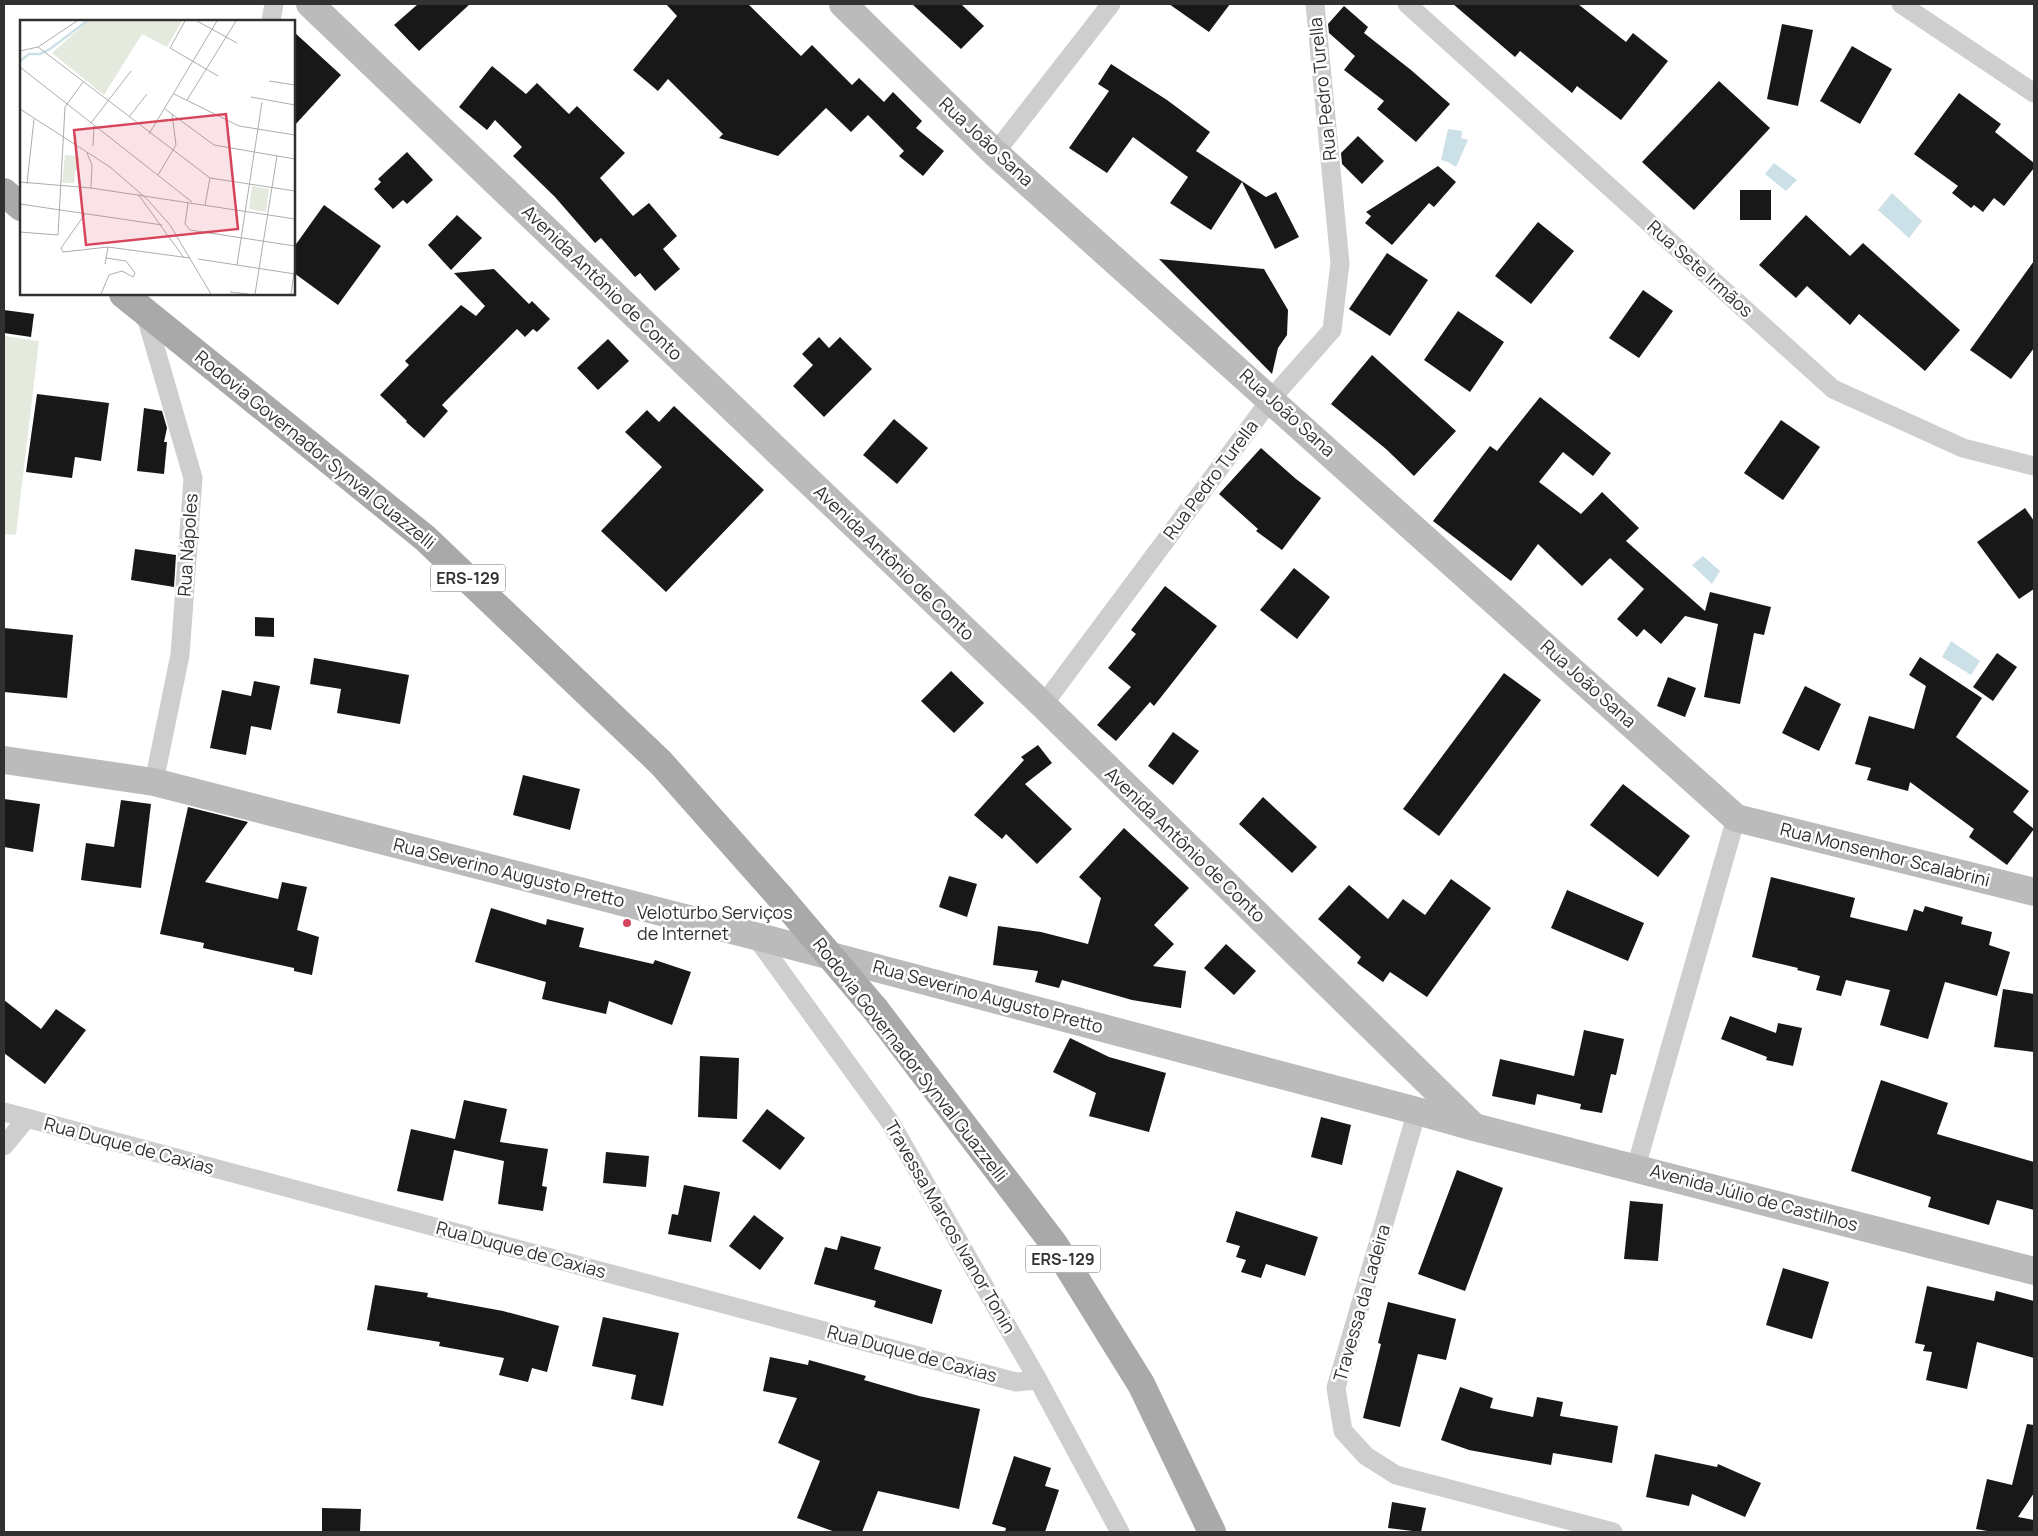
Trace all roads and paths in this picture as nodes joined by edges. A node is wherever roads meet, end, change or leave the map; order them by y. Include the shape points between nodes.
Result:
1 (274, 4) edge
2 (310, 4) edge
3 (843, 4) edge
4 (1111, 4) edge
5 (1315, 4) edge
6 (1407, 4) edge
7 (1901, 4) edge
8 (271, 20) edge
9 (2034, 93) edge
10 (995, 153) junction
11 (4, 192) edge
12 (20, 206) edge
13 (124, 295) edge
14 (145, 313) junction
15 (1271, 399) junction
16 (2034, 466) edge
17 (1043, 705) junction
18 (4, 760) edge
19 (154, 782) junction
20 (1736, 818) junction
21 (2034, 892) edge
22 (755, 936) junction
23 (1417, 1110) junction
24 (4, 1112) edge
25 (27, 1118) junction
26 (1474, 1127) junction
27 (4, 1146) edge
28 (1636, 1167) junction
29 (2034, 1271) edge
30 (1038, 1380) junction
31 (1120, 1532) edge
32 (1212, 1532) edge
33 (1612, 1532) edge

1 - 8 street
2 - 17 street, Avenida Antônio de Conto
3 - 10 street, Rua João Sana
4 - 10 street
5 - 15 street, Rua Pedro Turella via 1340,263 1332,330
6 - 16 street, Rua Sete Irmãos via 1834,389 1964,448
7 - 9 street
10 - 15 street, Rua João Sana
11 - 12 main road
13 - 14 main road, Rodovia Governador Synval Guazzelli / ERS-129
14 - 19 street, Rua Nápoles via 192,478 180,655
14 - 32 main road, Rodovia Governador Synval Guazzelli / ERS-129, bridge via 425,538 661,763 780,897 874,1010 1054,1244 1141,1384
15 - 17 street, Rua Pedro Turella
15 - 20 street, Rua João Sana
17 - 26 street, Avenida Antônio de Conto
18 - 19 street, Rua Severino Augusto Pretto
19 - 22 street, Rua Severino Augusto Pretto
20 - 21 street, Rua Monsenhor Scalabrini
20 - 28 street
22 - 23 street, Rua Severino Augusto Pretto
22 - 30 street, Travessa Marcos Ivanor Tonin via 890,1122
23 - 26 street, Rua Severino Augusto Pretto
23 - 33 street, Travessa da Ladeira via 1336,1388 1343,1431 1366,1456 1396,1474
24 - 25 street, Rua Duque de Caxias
25 - 27 street
25 - 30 street, Rua Duque de Caxias via 1016,1382
26 - 28 street, Avenida Júlio de Castilhos
28 - 29 street, Avenida Júlio de Castilhos
30 - 31 street, Travessa Marcos Ivanor Tonin

